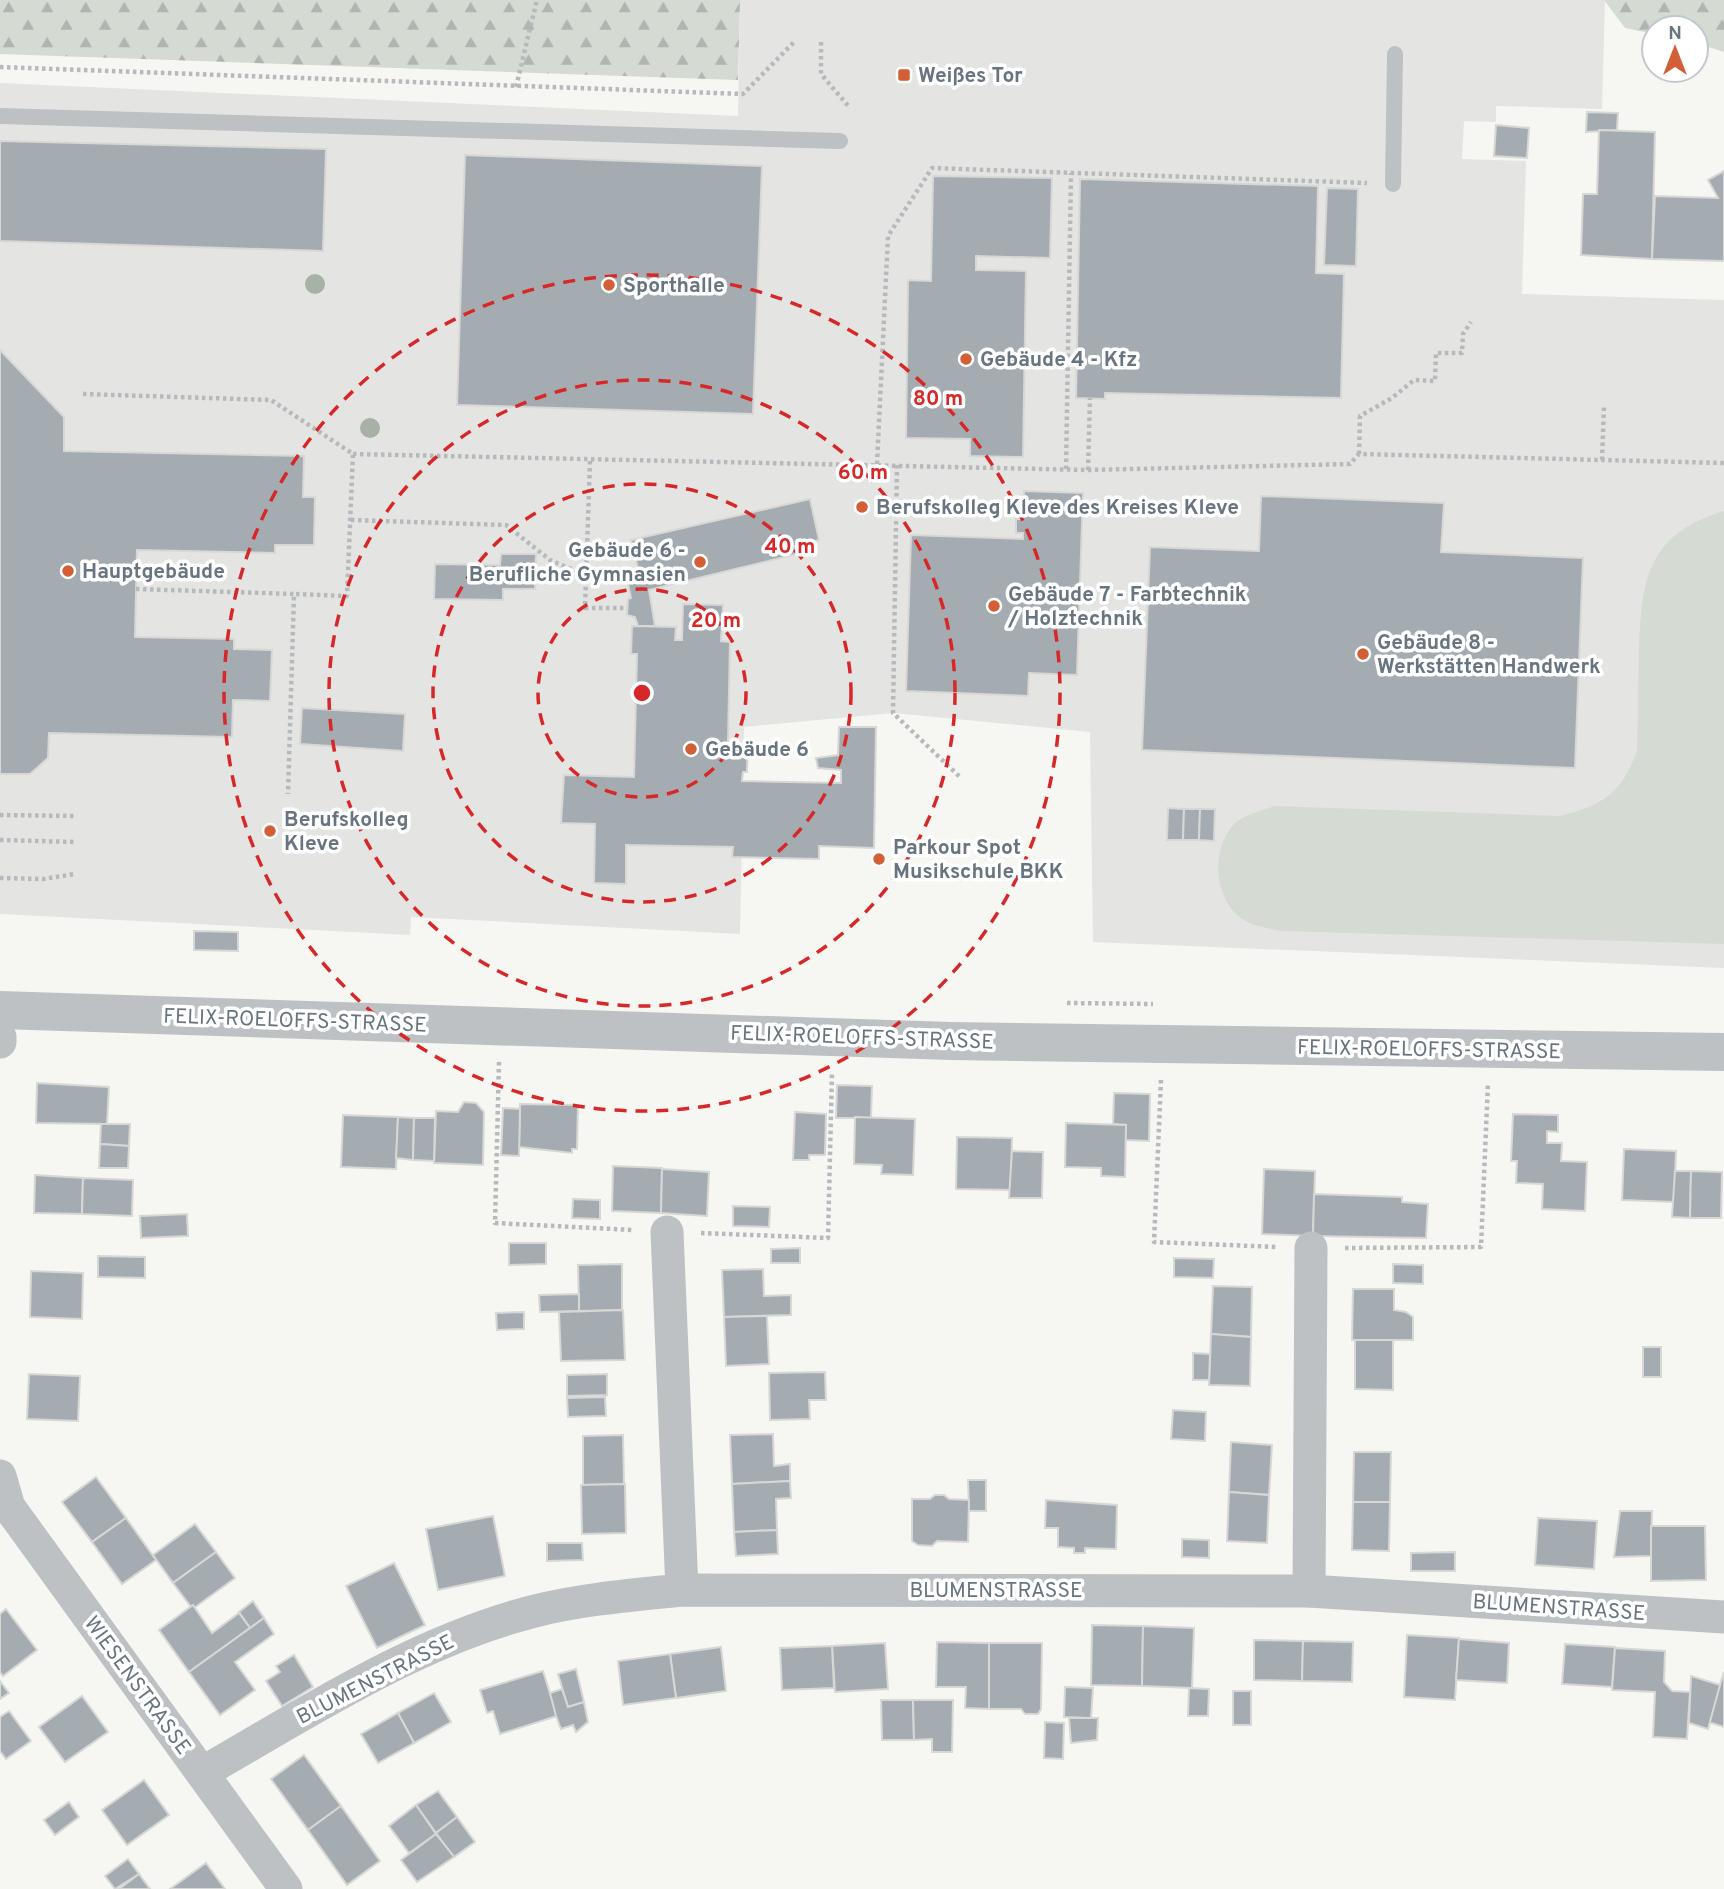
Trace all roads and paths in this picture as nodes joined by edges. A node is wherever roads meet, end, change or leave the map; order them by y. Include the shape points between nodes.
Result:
1 (537, 0) edge
2 (795, 41) dead end
3 (821, 42) dead end
4 (1395, 54) dead end
5 (0, 67) edge
6 (516, 87) junction
7 (850, 108) dead end
8 (0, 116) edge
9 (840, 141) dead end
10 (1071, 173) junction
11 (1393, 184) joint
12 (1471, 322) dead end
13 (83, 394) dead end
14 (1090, 398) dead end
15 (1604, 407) dead end
16 (353, 454) junction
17 (1359, 454) junction
18 (1602, 460) junction
19 (590, 461) junction
20 (1724, 463) edge
21 (877, 464) junction
22 (897, 464) junction
23 (1066, 469) junction
24 (1088, 470) junction
25 (351, 520) junction
26 (585, 575) junction
27 (136, 589) dead end
28 (294, 594) junction
29 (627, 608) dead end
30 (961, 778) dead end
31 (288, 794) dead end
32 (0, 815) edge
33 (76, 816) dead end
34 (0, 840) edge
35 (76, 842) dead end
36 (75, 874) dead end
37 (0, 878) edge
38 (0, 1010) edge
39 (499, 1051) dead end
40 (1724, 1052) edge
41 (832, 1066) dead end
42 (1161, 1077) dead end
43 (1488, 1082) dead end
44 (667, 1231) junction
45 (1311, 1248) junction
46 (0, 1476) edge
47 (682, 1590) junction
48 (1310, 1591) junction
49 (1724, 1618) edge
50 (202, 1773) junction
51 (286, 1889) edge

1 - 6 path
2 - 6 path via 743,94
3 - 7 path via 821,74
4 - 11 lane
5 - 6 path
8 - 9 lane
10 - 11 path
10 - 21 path via 932,168 888,236
10 - 23 path
12 - 17 path via 1463,334 1462,354 1436,353 1435,381 1414,380 1360,416
13 - 16 path via 271,400
14 - 24 path
15 - 18 path
16 - 19 path
16 - 25 path
17 - 18 path
17 - 24 path via 1350,464
18 - 20 path
19 - 21 path
19 - 26 path
21 - 22 path
22 - 23 path
22 - 30 path via 893,713
23 - 24 path
25 - 26 path via 506,525 550,560
25 - 28 path via 348,596
26 - 29 path via 584,608
27 - 28 path
28 - 31 path
32 - 33 path
34 - 35 path
36 - 37 path
38 - 40 street, FELIX-ROELOFFS-STRASSE via 951,1041
39 - 44 path via 495,1223
41 - 44 path via 828,1238
42 - 45 path via 1154,1242
43 - 45 path via 1481,1247
44 - 47 street
45 - 48 street
46 - 50 street, WIESENSTRASSE via 9,1507
47 - 48 street, BLUMENSTRASSE
47 - 50 street, BLUMENSTRASSE via 535,1611 445,1642 326,1701
48 - 49 street, BLUMENSTRASSE
50 - 51 street, WIESENSTRASSE

